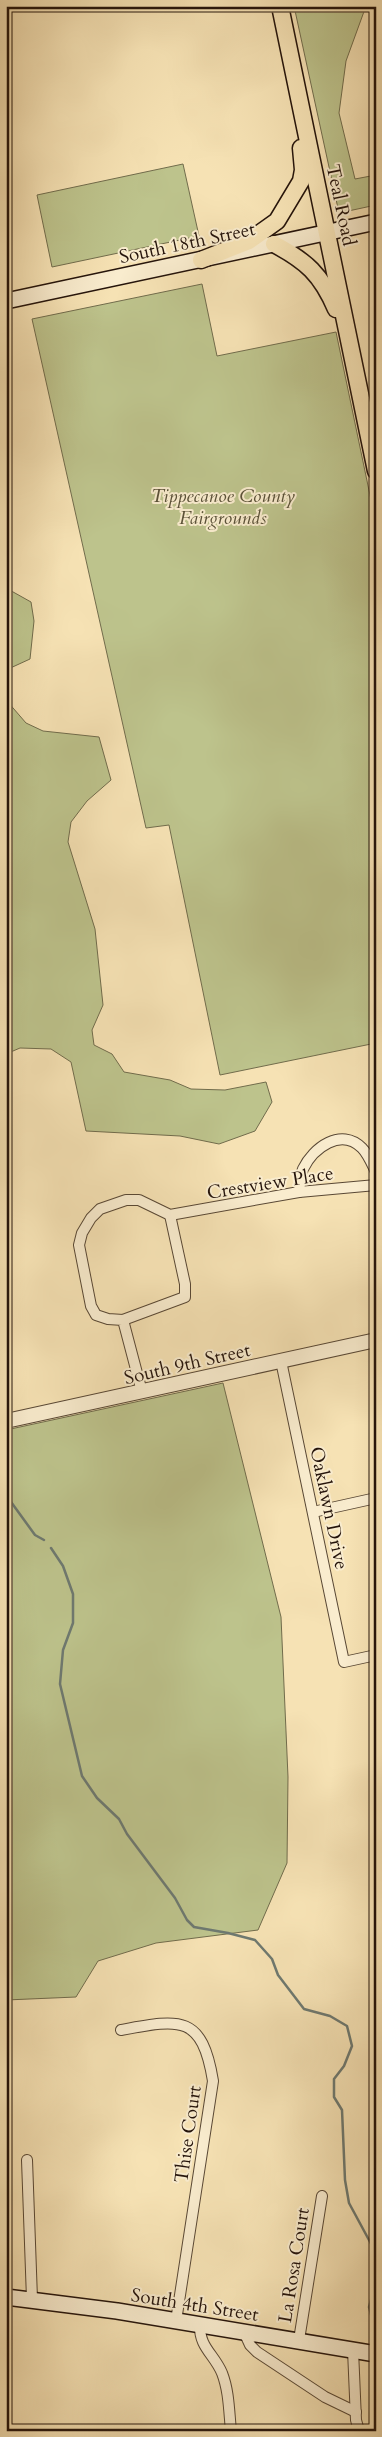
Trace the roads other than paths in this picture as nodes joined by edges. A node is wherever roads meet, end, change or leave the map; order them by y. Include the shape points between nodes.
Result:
1 (280, 6) edge
2 (297, 88) junction
3 (376, 222) edge
4 (327, 232) junction
5 (274, 244) junction
6 (201, 260) junction
7 (6, 300) edge
8 (354, 363) junction
9 (376, 471) edge
10 (376, 1172) edge
11 (376, 1185) edge
12 (299, 1192) junction
13 (170, 1215) junction
14 (123, 1320) junction
15 (376, 1340) edge
16 (281, 1361) junction
17 (142, 1392) junction
18 (6, 1421) edge
19 (376, 1498) edge
20 (313, 1512) junction
21 (376, 1655) edge
22 (121, 2030) dead end
23 (27, 2160) dead end
24 (322, 2196) dead end
25 (6, 2296) edge
26 (32, 2299) junction
27 (176, 2321) junction
28 (200, 2325) junction
29 (244, 2332) junction
30 (299, 2340) junction
31 (353, 2350) junction
32 (376, 2354) edge
33 (356, 2412) junction
34 (231, 2431) edge
35 (359, 2431) edge

1 - 2 main road, Teal Road
2 - 4 main road, Teal Road
2 - 6 main road via 303,170 295,193 277,221 267,230 249,241
3 - 4 main road, South 18th Street
4 - 5 main road, South 18th Street
4 - 8 main road, Teal Road
5 - 6 main road, South 18th Street
5 - 8 main road via 298,257 320,278 337,310
6 - 7 main road, South 18th Street
8 - 9 main road, Teal Road
10 - 12 street via 362,1148 352,1142 331,1140 303,1168
11 - 12 street, Crestview Place
12 - 13 street, Crestview Place
13 - 14 street via 185,1298
13 - 14 street via 140,1200 126,1200 100,1209 82,1233 79,1245 91,1306 96,1315
14 - 17 street
15 - 16 street, South 9th Street
16 - 17 street, South 9th Street
16 - 20 street, Oaklawn Drive
17 - 18 street, South 9th Street
19 - 20 street
20 - 21 street, Oaklawn Drive via 344,1662
22 - 27 street, Thise Court via 176,2023 192,2028 202,2039 210,2059 214,2081
23 - 26 street
24 - 30 street, La Rosa Court
25 - 26 main road, South 4th Street
26 - 27 main road, South 4th Street
27 - 28 main road, South 4th Street
28 - 29 main road, South 4th Street
28 - 34 street via 199,2338 219,2365 227,2388
29 - 30 main road, South 4th Street
29 - 33 street via 257,2352 324,2397
30 - 31 main road, South 4th Street
31 - 32 main road, South 4th Street
31 - 33 street
33 - 35 street

